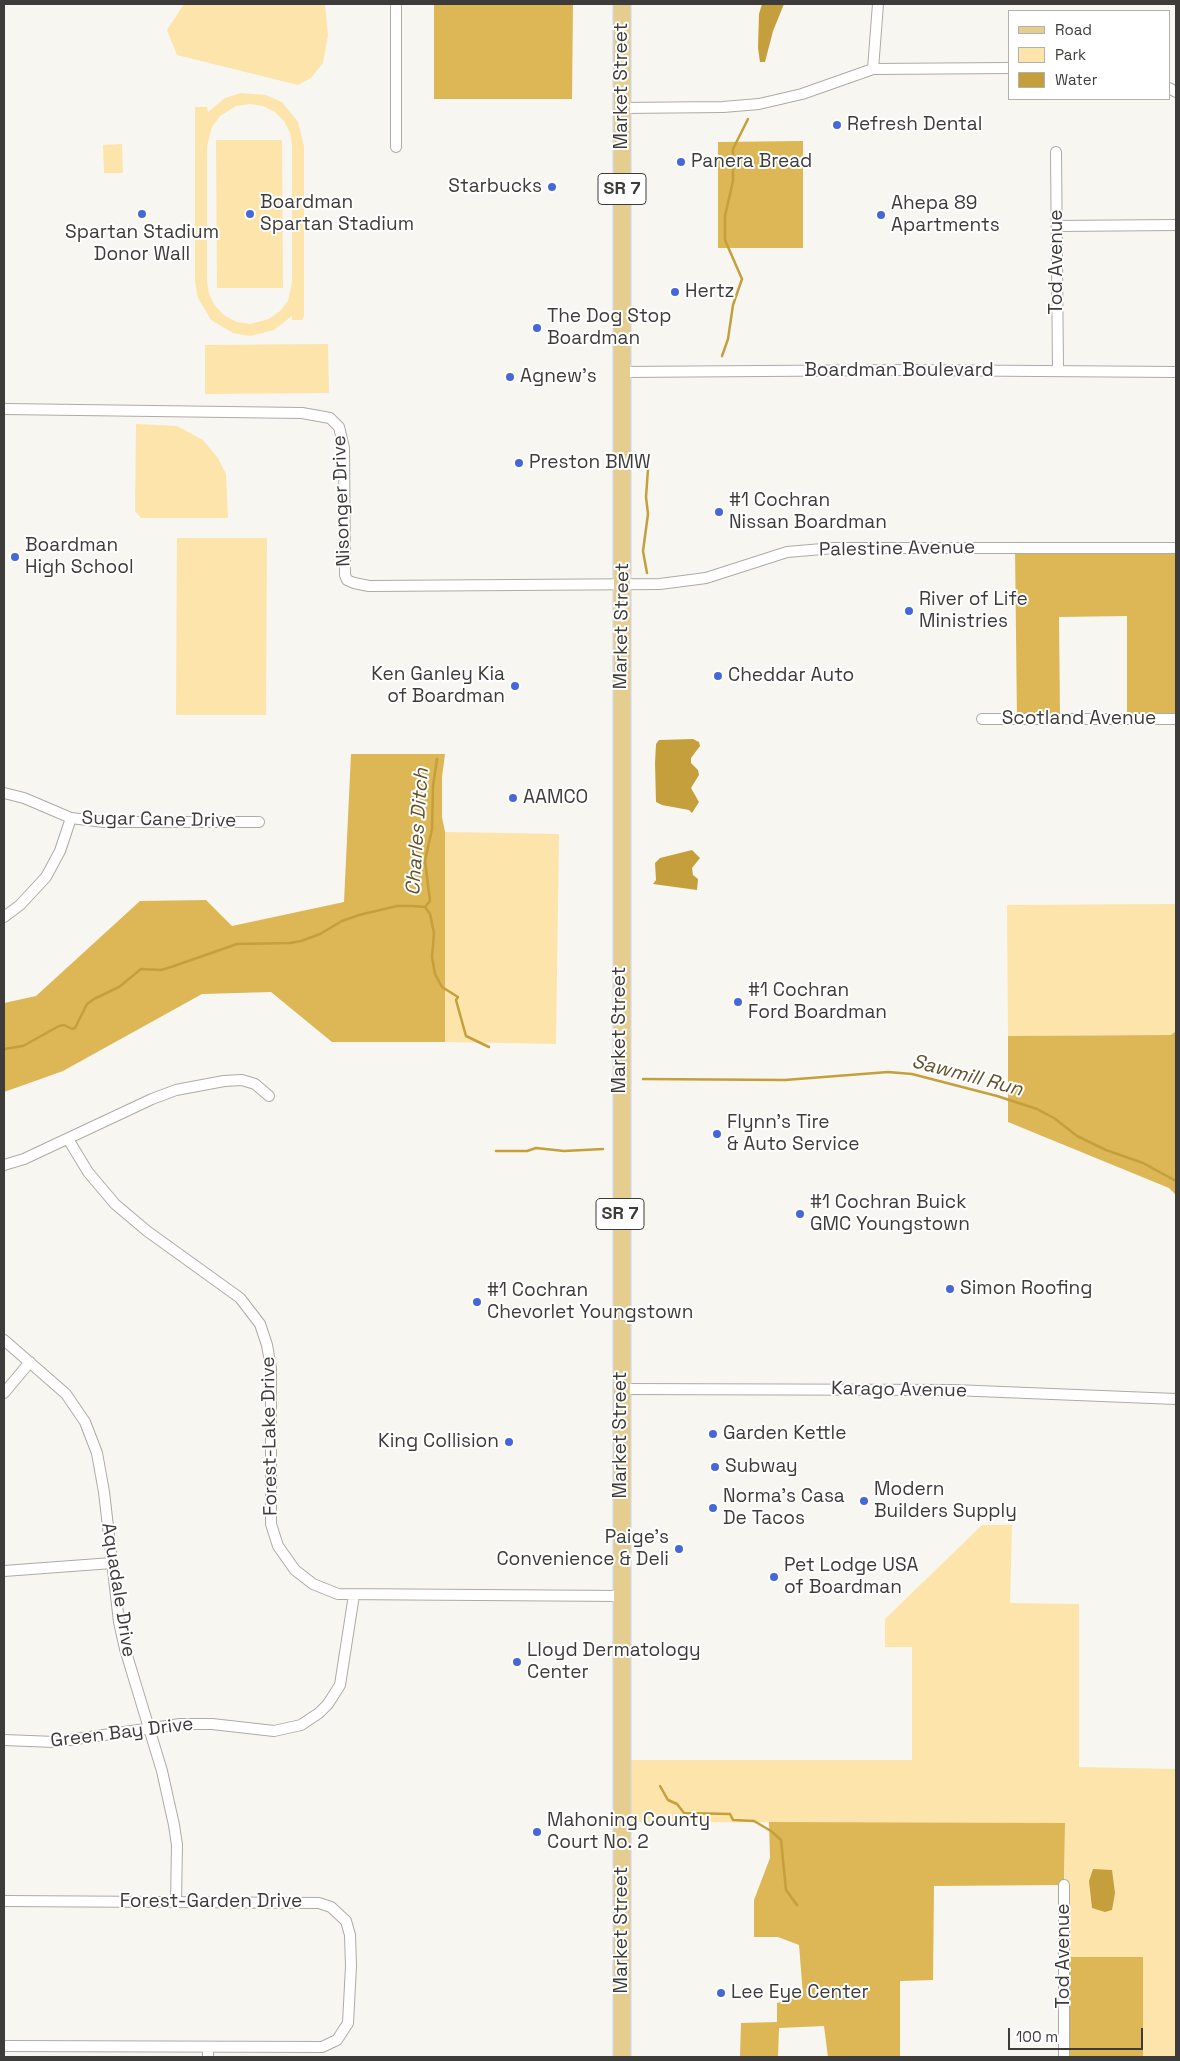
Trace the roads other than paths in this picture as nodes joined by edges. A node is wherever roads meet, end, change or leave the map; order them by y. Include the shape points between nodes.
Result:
1 (396, 4) edge
2 (622, 4) edge
3 (878, 4) edge
4 (1008, 68) edge
5 (873, 69) junction
6 (622, 108) junction
7 (396, 147) dead end
8 (1056, 152) dead end
9 (1176, 225) edge
10 (1057, 226) junction
11 (1058, 371) junction
12 (622, 372) junction
13 (1176, 372) edge
14 (4, 409) edge
15 (1176, 548) edge
16 (622, 584) junction
17 (982, 718) dead end
18 (1176, 719) edge
19 (4, 794) edge
20 (71, 818) junction
21 (259, 822) dead end
22 (4, 917) edge
23 (269, 1096) dead end
24 (68, 1139) junction
25 (4, 1165) edge
26 (4, 1340) edge
27 (30, 1362) junction
28 (621, 1389) junction
29 (4, 1393) edge
30 (1176, 1399) edge
31 (112, 1563) junction
32 (4, 1571) edge
33 (354, 1595) junction
34 (621, 1596) junction
35 (148, 1728) junction
36 (4, 1740) edge
37 (1064, 1885) dead end
38 (4, 1901) edge
39 (176, 1902) junction
40 (4, 2046) edge
41 (208, 2052) edge
42 (622, 2057) edge
43 (1064, 2057) edge

1 - 7 street
2 - 6 main road, Market Street / SR 7
3 - 5 street
4 - 5 street
5 - 6 street via 802,94 759,104
6 - 12 main road, Market Street / SR 7
8 - 10 street, Tod Avenue
9 - 10 street
10 - 11 street, Tod Avenue
11 - 12 street, Boardman Boulevard
11 - 13 street, Boardman Boulevard
12 - 16 main road, Market Street / SR 7
14 - 16 street, Nisonger Drive via 302,413 321,416 336,422 342,432 343,566 347,580 369,586
15 - 16 street, Palestine Avenue via 812,549 770,556 693,580
16 - 28 main road, Market Street / SR 7
17 - 18 street, Scotland Avenue
19 - 20 street, Sugar Cane Drive via 24,798
20 - 21 street, Sugar Cane Drive via 104,822
20 - 22 street via 60,851 46,877
23 - 24 street via 246,1081 196,1085 152,1099
24 - 25 street via 24,1160
24 - 33 street, Forest-Lake Drive via 88,1172 115,1204 240,1298 256,1316 267,1344 271,1368 270,1512 274,1537 286,1560 313,1584 338,1594
26 - 27 street, Aquadale Drive
27 - 29 street
27 - 31 street, Aquadale Drive via 66,1394 90,1433 101,1470
28 - 30 street, Karago Avenue via 953,1390
28 - 34 main road, Market Street / SR 7
31 - 32 street
31 - 35 street, Aquadale Drive via 125,1649
33 - 34 street, Forest-Lake Drive
33 - 35 street, Green Bay Drive via 340,1685 328,1704 310,1721 291,1729 274,1731 204,1723
34 - 42 main road, Market Street / SR 7
35 - 36 street, Green Bay Drive via 55,1742
35 - 39 street, Aquadale Drive via 174,1825
37 - 43 street, Tod Avenue
38 - 39 street, Forest-Garden Drive
39 - 41 street, Forest-Garden Drive via 319,1903 340,1913 348,1926 348,2023 342,2035 322,2047
40 - 41 street, Forest-Garden Drive

